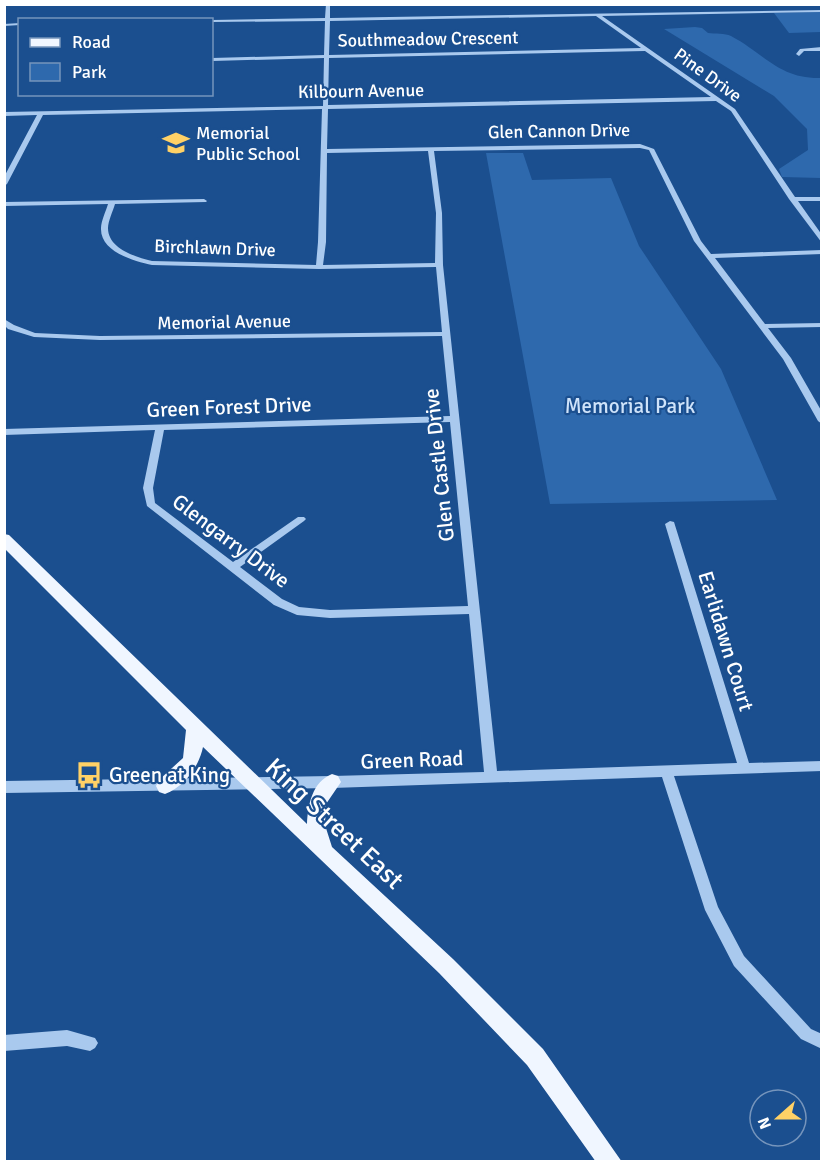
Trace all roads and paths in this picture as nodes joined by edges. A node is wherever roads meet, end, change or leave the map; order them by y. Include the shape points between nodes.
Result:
1 (328, 4) edge
2 (543, 4) edge
3 (822, 11) edge
4 (596, 14) junction
5 (549, 15) junction
6 (328, 19) junction
7 (213, 21) edge
8 (646, 49) junction
9 (822, 50) edge
10 (800, 54) dead end
11 (328, 56) junction
12 (213, 59) edge
13 (718, 99) junction
14 (326, 107) junction
15 (41, 113) junction
16 (4, 114) edge
17 (431, 149) junction
18 (324, 151) junction
19 (4, 184) edge
20 (792, 199) junction
21 (822, 199) edge
22 (204, 201) dead end
23 (112, 203) junction
24 (4, 204) edge
25 (822, 242) edge
26 (822, 252) edge
27 (710, 256) junction
28 (439, 265) junction
29 (319, 267) junction
30 (4, 321) edge
31 (822, 325) edge
32 (764, 327) junction
33 (446, 334) junction
34 (454, 418) junction
35 (822, 421) edge
36 (160, 428) junction
37 (4, 432) edge
38 (301, 519) dead end
39 (670, 524) dead end
40 (4, 539) edge
41 (232, 568) junction
42 (474, 610) junction
43 (194, 728) junction
44 (822, 766) edge
45 (746, 769) junction
46 (667, 773) junction
47 (491, 777) junction
48 (332, 782) junction
49 (251, 784) junction
50 (165, 786) junction
51 (4, 787) edge
52 (324, 851) junction
53 (822, 1042) edge
54 (4, 1043) edge
55 (90, 1043) dead end
56 (610, 1161) edge

1 - 6 street
2 - 5 street
3 - 4 street
4 - 5 street
4 - 8 street, Pine Drive
5 - 6 street
6 - 7 street
6 - 11 street
8 - 11 street, Southmeadow Crescent
8 - 13 street, Pine Drive
9 - 10 street via 802,50
11 - 12 street, Southmeadow Crescent
11 - 14 street
13 - 14 street, Kilbourn Avenue
13 - 20 street, Pine Drive via 737,114
14 - 15 street, Kilbourn Avenue
14 - 18 street
15 - 16 street, Kilbourn Avenue
15 - 19 street
17 - 18 street, Glen Cannon Drive
17 - 27 street, Glen Cannon Drive via 651,149 698,241
17 - 28 street, Glen Castle Drive via 439,213
18 - 29 street
20 - 21 street
20 - 25 street, Pine Drive
22 - 23 street
23 - 24 street
23 - 29 street, Birchlawn Drive via 104,227 106,240 119,252 139,260 172,265
26 - 27 street
27 - 32 street, Glen Cannon Drive
28 - 29 street, Birchlawn Drive
28 - 33 street, Glen Castle Drive
30 - 33 street, Memorial Avenue via 34,335 100,338
31 - 32 street
32 - 35 street, Glen Cannon Drive via 787,358
33 - 34 street, Glen Castle Drive
34 - 36 street, Green Forest Drive
34 - 42 street, Glen Castle Drive
36 - 37 street, Green Forest Drive
36 - 41 street, Glengarry Drive via 147,499
38 - 41 street
39 - 45 street, Earlidawn Court
40 - 43 main road, King Street East
41 - 42 street, Glengarry Drive via 278,602 307,613
42 - 47 street, Glen Castle Drive
43 - 49 main road, King Street East
43 - 50 main road via 195,748 190,765
44 - 45 street, Green Road
45 - 46 street, Green Road
46 - 47 street, Green Road
46 - 53 street via 712,910 739,962 806,1034
47 - 48 street, Green Road
48 - 49 street, Green Road
48 - 52 main road via 317,802 316,825
49 - 50 street, Green Road
49 - 52 main road, King Street East
50 - 51 street, Green Road
52 - 56 main road, King Street East via 535,1057
54 - 55 street via 67,1038

